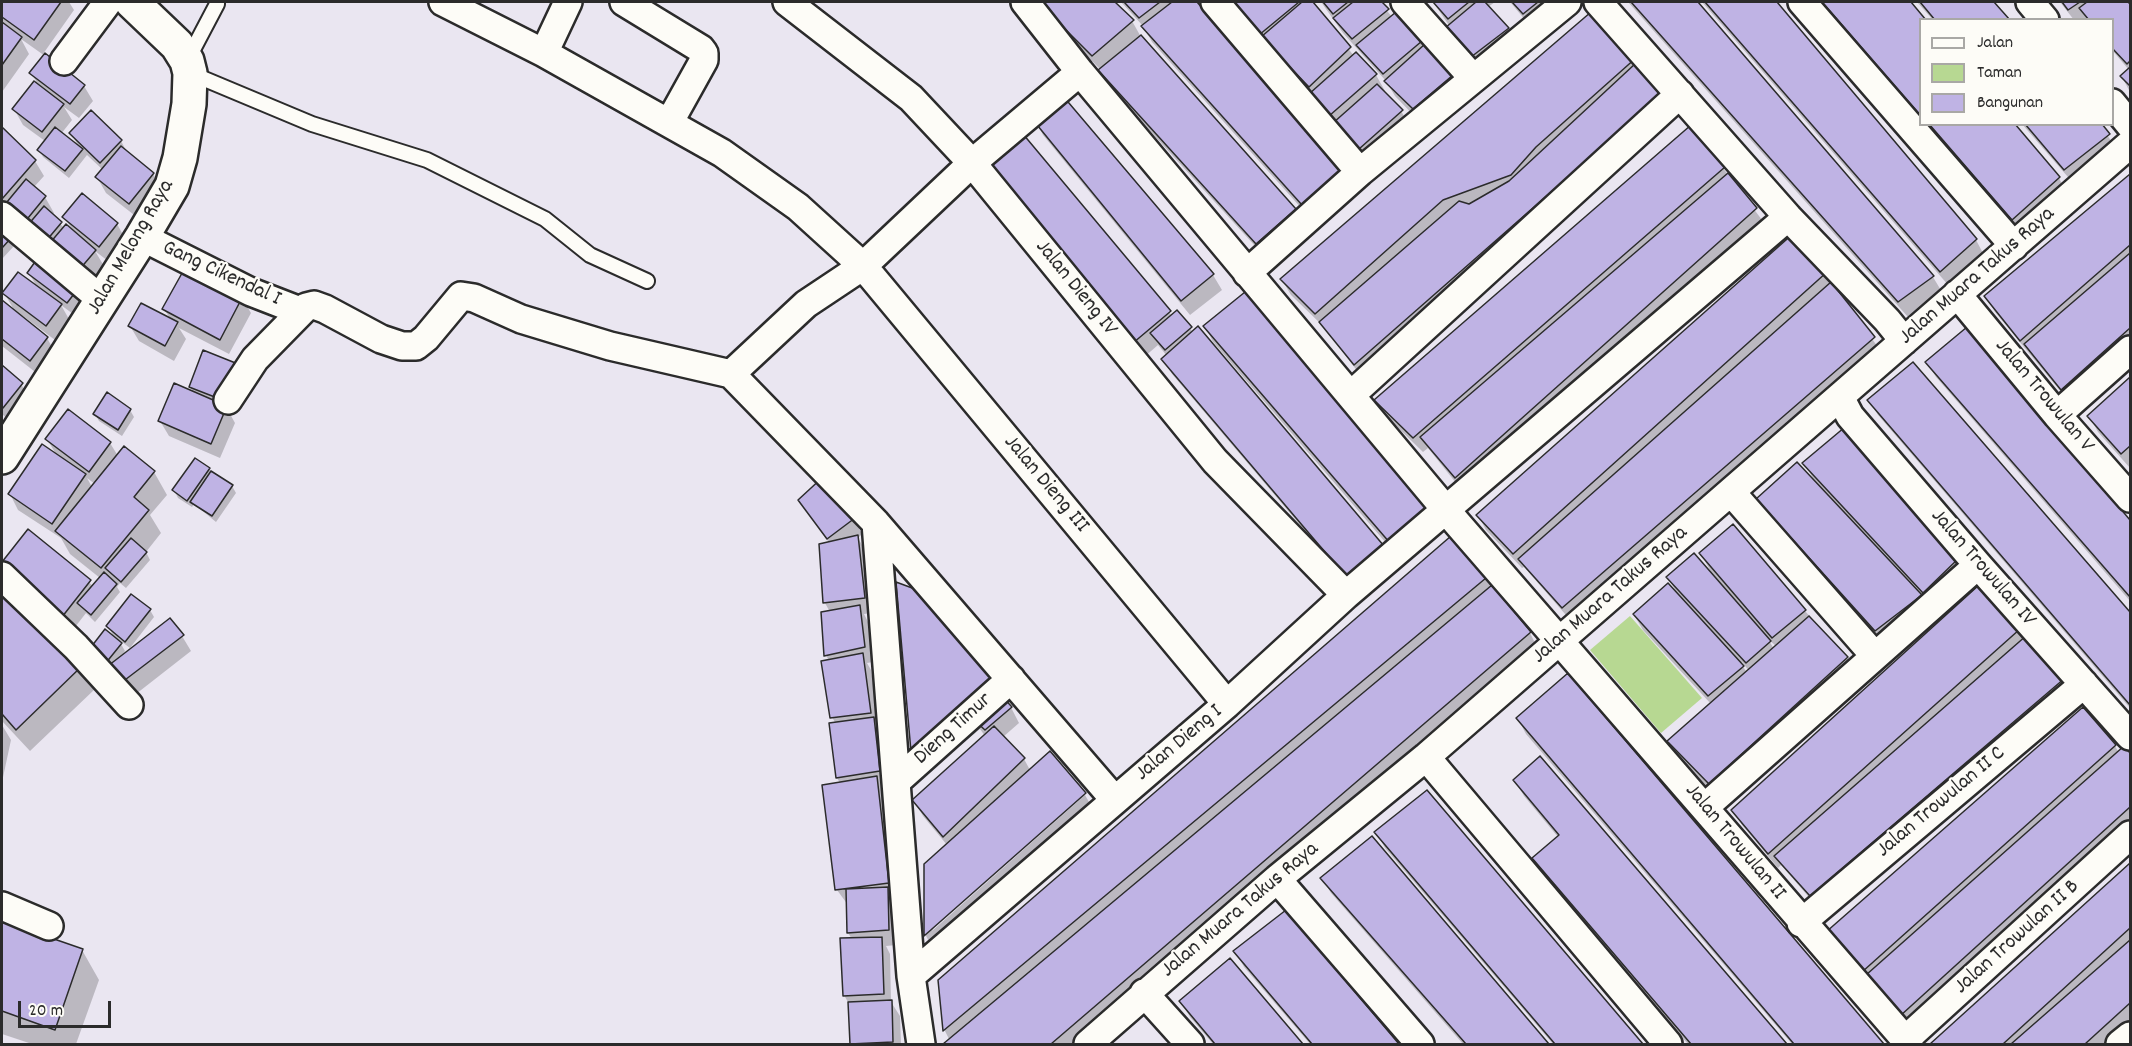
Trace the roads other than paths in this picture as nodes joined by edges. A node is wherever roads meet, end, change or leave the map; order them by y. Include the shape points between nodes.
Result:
1 (132, 2) edge
2 (443, 2) edge
3 (568, 2) edge
4 (624, 2) edge
5 (787, 2) edge
6 (1025, 2) edge
7 (1215, 2) edge
8 (1405, 2) edge
9 (1567, 2) edge
10 (1598, 2) edge
11 (1802, 2) edge
12 (2030, 2) edge
13 (217, 4) dead end
14 (102, 10) edge
15 (2043, 18) edge
16 (544, 53) junction
17 (64, 61) dead end
18 (189, 67) junction
19 (1080, 72) junction
20 (1473, 78) junction
21 (1680, 94) junction
22 (2114, 105) edge
23 (669, 123) junction
24 (2130, 125) edge
25 (2130, 144) edge
26 (972, 164) junction
27 (1360, 172) junction
28 (2, 216) edge
29 (1788, 217) junction
30 (142, 237) junction
31 (2014, 246) junction
32 (864, 266) junction
33 (1247, 273) junction
34 (647, 281) dead end
35 (1957, 294) junction
36 (103, 301) junction
37 (300, 311) junction
38 (1904, 341) junction
39 (2130, 350) edge
40 (731, 374) junction
41 (1351, 395) junction
42 (1839, 397) junction
43 (228, 400) dead end
44 (2057, 415) junction
45 (2, 457) edge
46 (1731, 492) junction
47 (2130, 498) edge
48 (1446, 510) junction
49 (876, 523) junction
50 (1978, 565) junction
51 (2, 576) edge
52 (1346, 595) junction
53 (1559, 641) junction
54 (1875, 656) junction
55 (1011, 680) junction
56 (2084, 684) junction
57 (1227, 704) junction
58 (129, 705) dead end
59 (2130, 736) edge
60 (1426, 758) junction
61 (897, 781) junction
62 (1114, 799) junction
63 (1705, 807) junction
64 (2130, 835) edge
65 (1277, 879) junction
66 (2, 906) edge
67 (1801, 923) junction
68 (49, 926) dead end
69 (911, 976) junction
70 (1144, 993) junction
71 (2130, 1036) edge
72 (1907, 1042) edge
73 (921, 1044) edge
74 (1088, 1044) edge
75 (1190, 1044) edge
76 (1420, 1044) edge
77 (1668, 1044) edge
78 (2120, 1044) edge

1 - 18 main road via 177,45
2 - 16 street, Jalan Dieng III
3 - 16 street
4 - 23 street via 704,53 704,60
5 - 26 street, Jalan Dieng IV via 911,98
6 - 19 street, Jalan Trowulan II
7 - 27 street
8 - 20 street
9 - 20 street
10 - 21 street
11 - 31 street
12 - 15 street
13 - 18 lane
14 - 17 street
16 - 23 street, Jalan Dieng III
18 - 30 main road, Jalan Melong Raya via 187,128 180,158 172,186
18 - 34 lane via 312,124 427,160 545,219 590,255
19 - 26 street
19 - 33 street, Jalan Trowulan II
20 - 27 street
21 - 29 street
21 - 41 street
22 - 24 street
23 - 32 street, Jalan Dieng III via 722,153 798,207
25 - 31 street, Jalan Muara Takus Raya
26 - 32 street
26 - 52 street, Jalan Dieng IV via 1215,460
27 - 33 street
28 - 36 street
29 - 38 street
29 - 48 street, Jalan Dieng I
30 - 36 main road, Jalan Melong Raya
30 - 37 street, Gang Cikendal I via 251,292
31 - 35 street, Jalan Muara Takus Raya
32 - 40 street via 806,304
32 - 57 street, Jalan Dieng III
33 - 41 street, Jalan Trowulan II
35 - 38 street, Jalan Muara Takus Raya
35 - 44 street, Jalan Trowulan V
36 - 45 main road, Jalan Melong Raya
37 - 40 street, Gang Cikendal I via 314,306 381,339 416,346 461,296 468,296 521,319 610,346
37 - 43 street via 255,360
38 - 42 street, Jalan Muara Takus Raya
39 - 44 street
40 - 49 street
41 - 48 street, Jalan Trowulan II
42 - 46 street, Jalan Muara Takus Raya
42 - 50 street, Jalan Trowulan IV via 1850,416
44 - 47 street, Jalan Trowulan V
46 - 53 street, Jalan Muara Takus Raya
46 - 54 street
48 - 52 street, Jalan Dieng I
48 - 53 street, Jalan Trowulan II
49 - 55 street
49 - 61 street
50 - 54 street
50 - 56 street, Jalan Trowulan IV
51 - 58 street
52 - 57 street, Jalan Dieng I
53 - 60 street, Jalan Muara Takus Raya
53 - 63 street, Jalan Trowulan II
54 - 63 street
55 - 61 street, Dieng Timur
55 - 62 street
56 - 59 street, Jalan Trowulan IV
56 - 67 street, Jalan Trowulan II C
57 - 62 street, Jalan Dieng I
60 - 65 street, Jalan Muara Takus Raya
60 - 77 street
61 - 69 street
62 - 69 street, Jalan Dieng I
63 - 67 street, Jalan Trowulan II
64 - 72 street, Jalan Trowulan II B
65 - 70 street, Jalan Muara Takus Raya
65 - 76 street
66 - 68 street
67 - 72 street, Jalan Trowulan II
69 - 73 street
70 - 74 street, Jalan Muara Takus Raya
70 - 75 street
71 - 78 street

